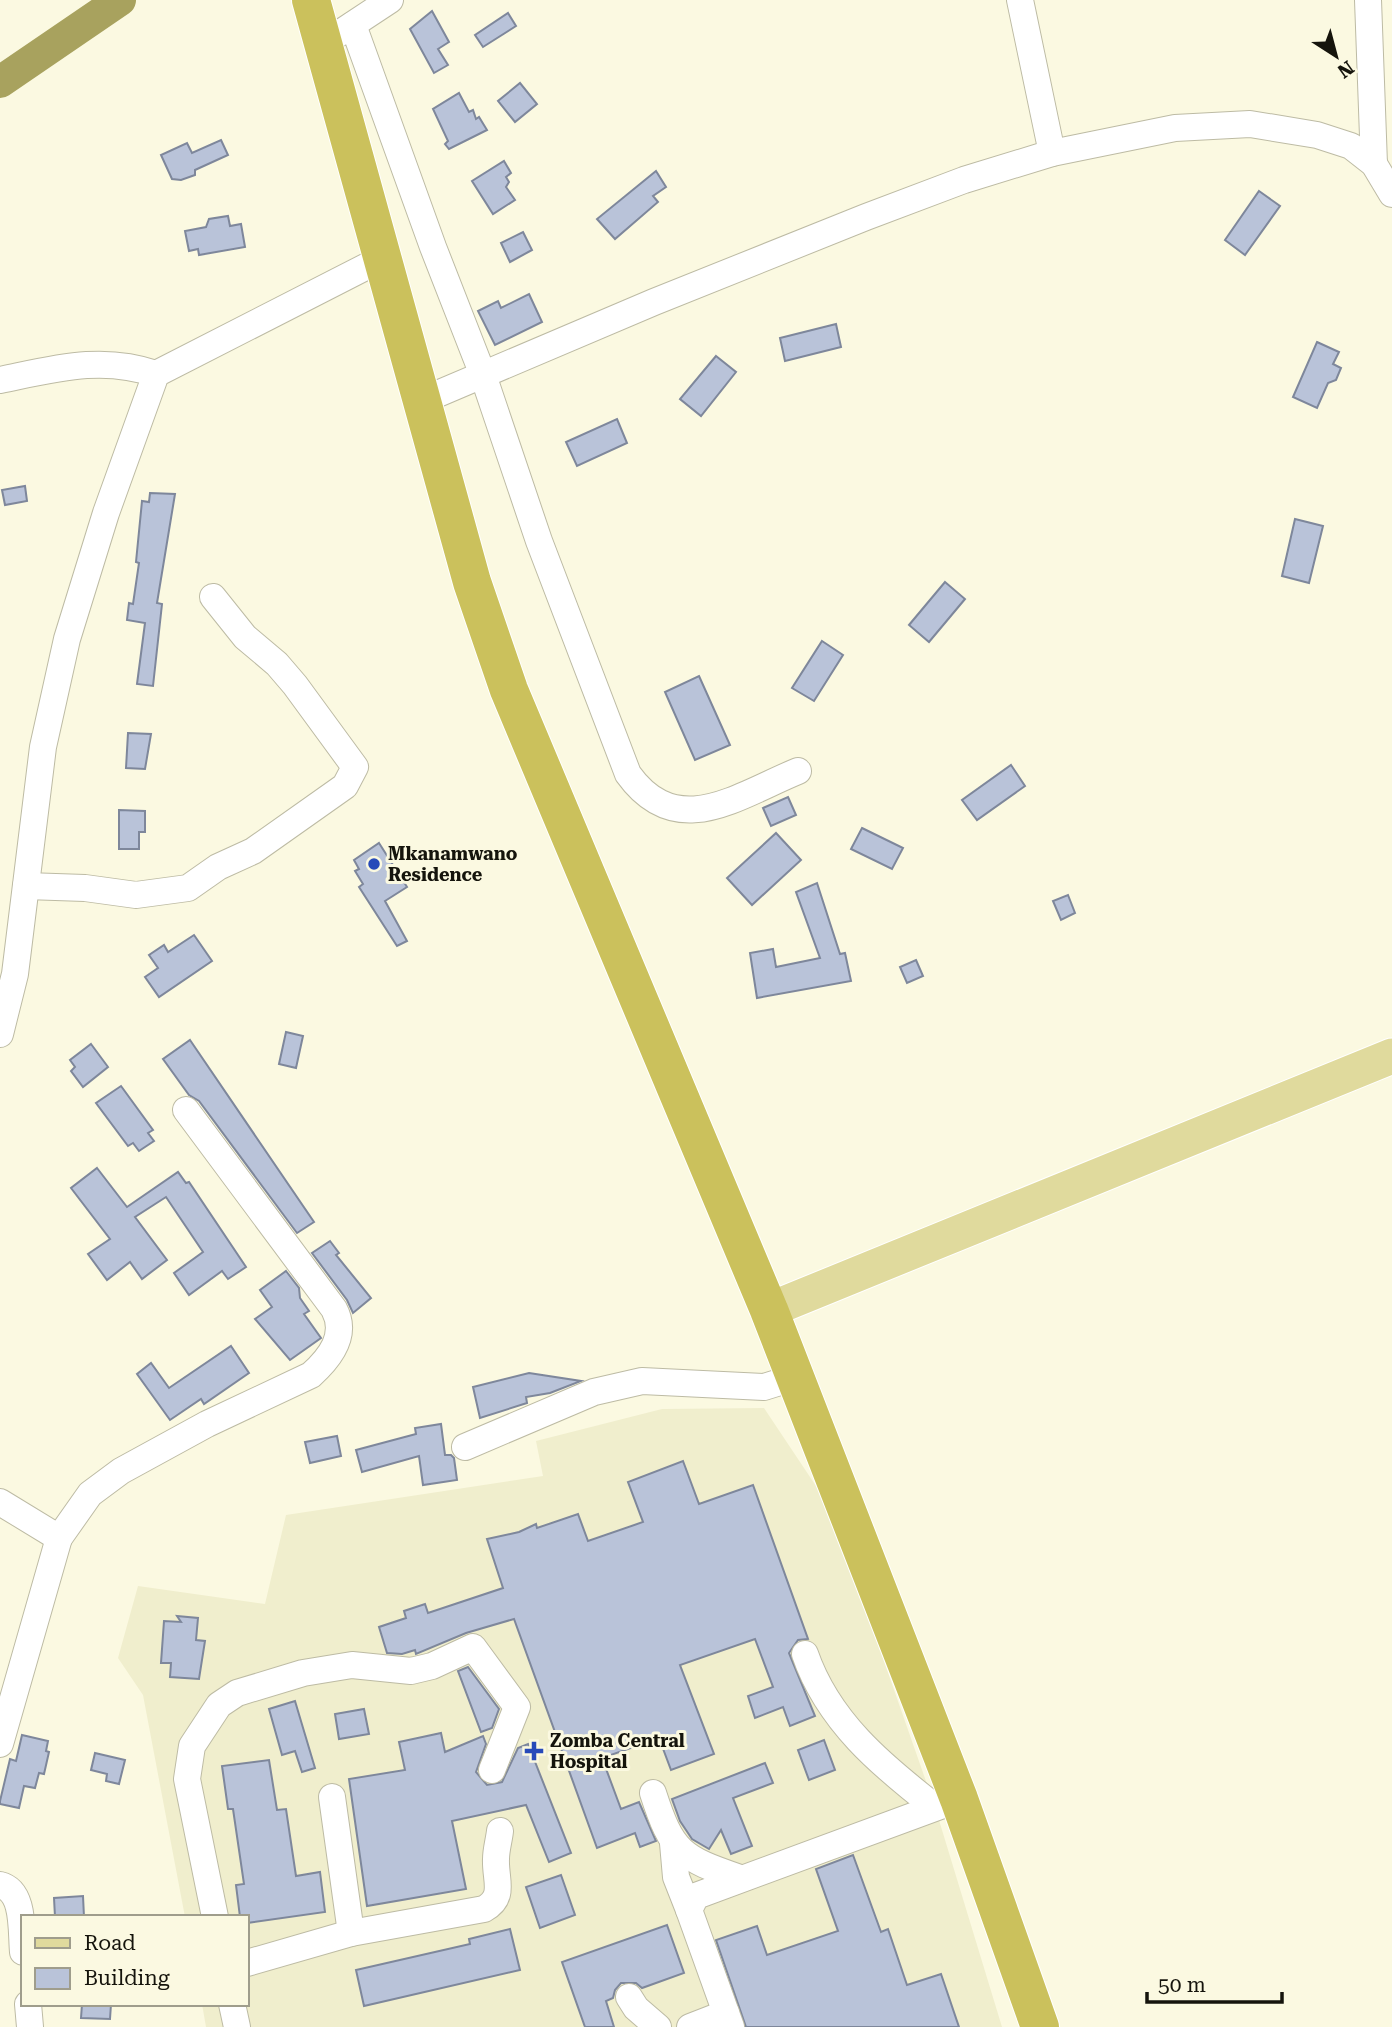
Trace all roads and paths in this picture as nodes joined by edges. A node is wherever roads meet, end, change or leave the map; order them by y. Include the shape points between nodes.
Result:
1 (312, 0) edge
2 (390, 0) edge
3 (1020, 0) edge
4 (1368, 0) edge
5 (338, 35) junction
6 (1052, 153) junction
7 (1374, 164) junction
8 (1392, 194) edge
9 (383, 258) junction
10 (156, 374) junction
11 (483, 375) junction
12 (0, 380) edge
13 (421, 401) junction
14 (213, 597) dead end
15 (798, 771) dead end
16 (26, 886) junction
17 (0, 1034) edge
18 (1392, 1056) edge
19 (186, 1110) dead end
20 (769, 1310) junction
21 (796, 1377) junction
22 (465, 1447) dead end
23 (0, 1502) edge
24 (59, 1538) junction
25 (805, 1654) dead end
26 (0, 1744) edge
27 (492, 1770) dead end
28 (653, 1793) dead end
29 (332, 1797) dead end
30 (947, 1803) junction
31 (500, 1831) dead end
32 (673, 1843) junction
33 (740, 1878) junction
34 (0, 1885) edge
35 (689, 1910) junction
36 (215, 1915) edge
37 (351, 1933) junction
38 (21, 1934) edge
39 (248, 1963) edge
40 (629, 1997) dead end
41 (28, 2006) edge
42 (232, 2006) edge
43 (728, 2020) edge
44 (30, 2027) edge
45 (237, 2027) edge
46 (658, 2027) edge
47 (690, 2027) edge
48 (1040, 2027) edge

1 - 5 highway
2 - 5 street
3 - 6 street
4 - 7 street
5 - 9 highway
5 - 11 street
6 - 7 street via 1175,128 1250,124 1317,135 1351,146
6 - 11 street via 866,217
7 - 8 street
9 - 10 street
9 - 13 highway
10 - 12 street via 133,366 80,363
10 - 16 street via 67,639 43,747
11 - 13 street
11 - 15 street via 539,541 628,774 639,790 661,806 704,810
13 - 20 highway via 472,582 509,691
14 - 16 street via 244,637 277,664 340,742 355,766 345,786 253,851 188,888 136,895
16 - 17 street via 15,974
18 - 20 main road
19 - 24 street via 334,1309 340,1320 338,1341 311,1375 206,1424 121,1471 90,1494
20 - 21 highway
21 - 22 street via 764,1387 642,1381 594,1392
21 - 30 highway
23 - 24 street
24 - 26 street
25 - 30 street via 819,1689 846,1726 898,1778
27 - 36 street via 517,1707 473,1647 411,1671 352,1665 303,1673 237,1693 219,1705 192,1746 187,1779
28 - 32 street
29 - 37 street
30 - 33 street
30 - 48 highway
31 - 37 street via 495,1904
32 - 33 street via 690,1858
32 - 35 street via 676,1877
33 - 35 street via 702,1892
34 - 38 street via 17,1899
35 - 43 street
37 - 39 street
40 - 46 street
41 - 44 street
42 - 45 street
43 - 47 street

